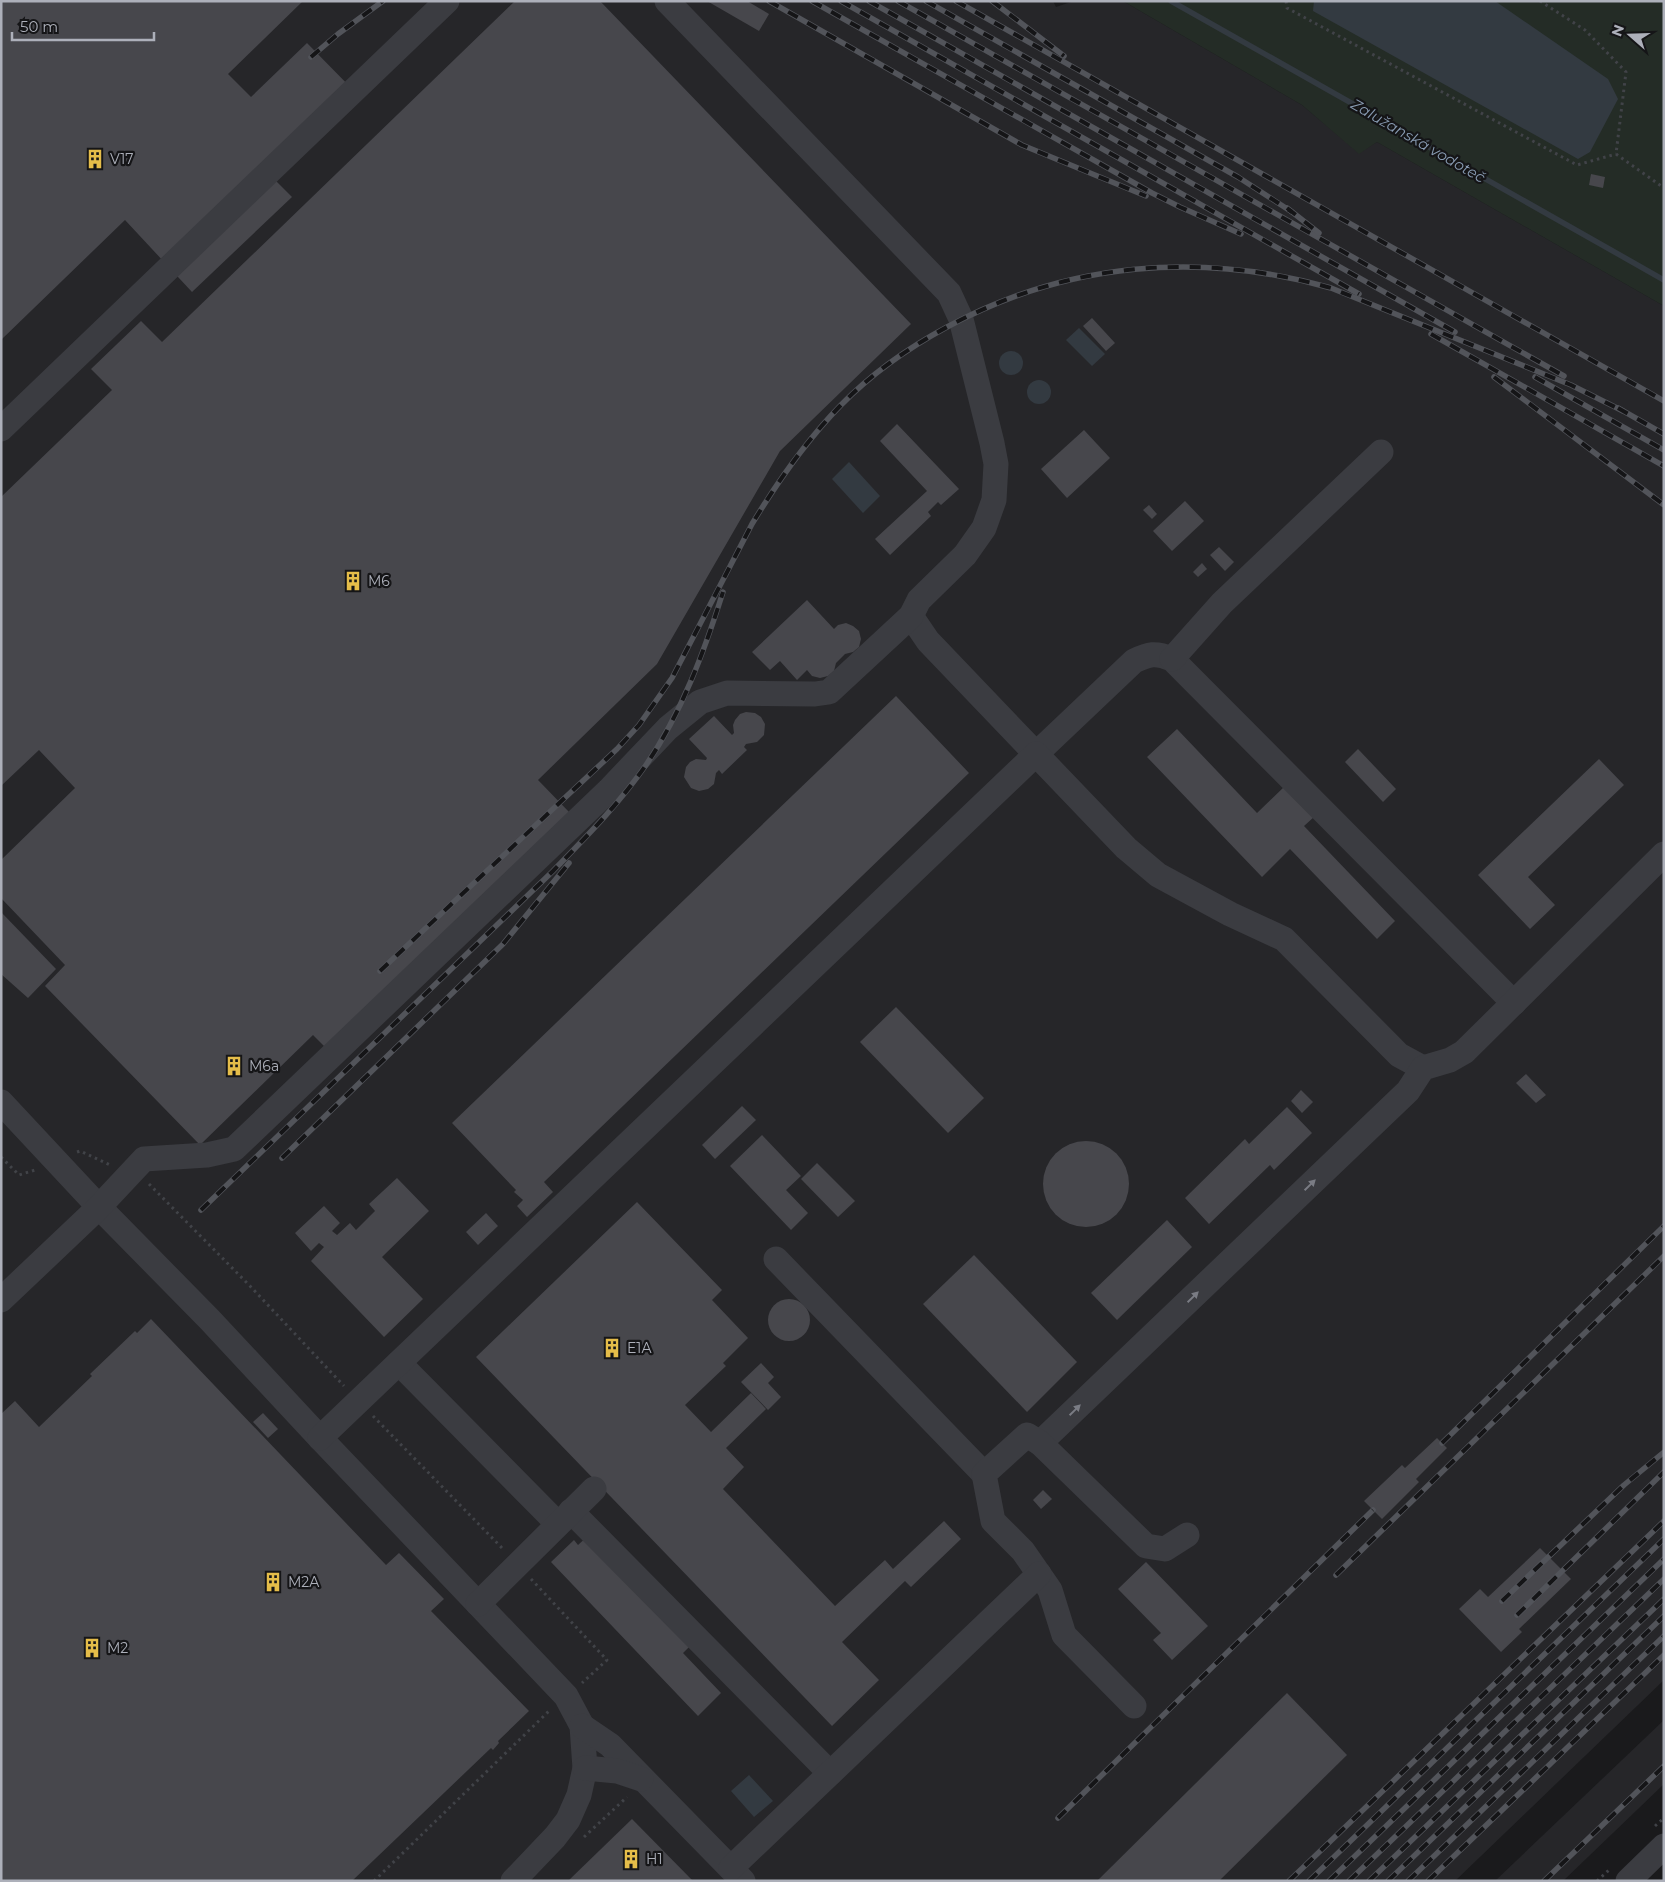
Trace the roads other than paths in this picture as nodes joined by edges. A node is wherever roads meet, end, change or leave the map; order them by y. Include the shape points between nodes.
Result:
1 (447, 1) edge
2 (667, 1) edge
3 (1, 429) edge
4 (1381, 452) dead end
5 (910, 616) junction
6 (1172, 659) junction
7 (1036, 754) junction
8 (1664, 854) edge
9 (1514, 1003) junction
10 (1423, 1068) junction
11 (1, 1102) edge
12 (99, 1207) junction
13 (776, 1259) dead end
14 (1, 1300) edge
15 (399, 1362) junction
16 (320, 1438) junction
17 (1040, 1443) junction
18 (984, 1474) junction
19 (594, 1489) dead end
20 (564, 1518) junction
21 (1187, 1534) dead end
22 (1039, 1574) junction
23 (478, 1604) junction
24 (1134, 1706) dead end
25 (582, 1726) junction
26 (585, 1768) junction
27 (830, 1774) junction
28 (644, 1780) junction
29 (1664, 1846) edge
30 (737, 1874) edge
31 (513, 1881) edge
32 (1628, 1881) edge

1 - 3 street
2 - 5 street via 949,292 961,319 992,442 996,464 994,500 984,528 965,555 919,600
4 - 6 street via 1222,603
5 - 7 street via 928,641
5 - 12 street via 829,692 727,693 700,702 668,728 609,790 234,1150 144,1159
6 - 7 street via 1148,654 1134,661
6 - 9 street
7 - 10 street via 1126,848 1158,875 1284,939 1399,1055
7 - 15 street
8 - 9 street
9 - 10 street via 1464,1052
17 -> 10 street via 1408,1091
11 - 12 street
12 - 14 street
12 - 16 street
13 - 18 street
15 - 16 street
15 - 20 street
16 - 23 street
17 - 18 street via 1027,1435
17 - 21 street via 1146,1546 1165,1549
18 - 22 street via 993,1522 1024,1551
19 - 20 street
20 - 23 street
20 - 27 street
22 - 24 street via 1050,1590 1064,1635
22 - 27 street
23 - 25 street via 566,1696
25 - 26 street
25 - 28 street via 610,1744
26 - 28 street via 617,1771
26 - 31 street via 580,1795 568,1820
27 - 30 street
28 - 30 street
29 - 32 street

